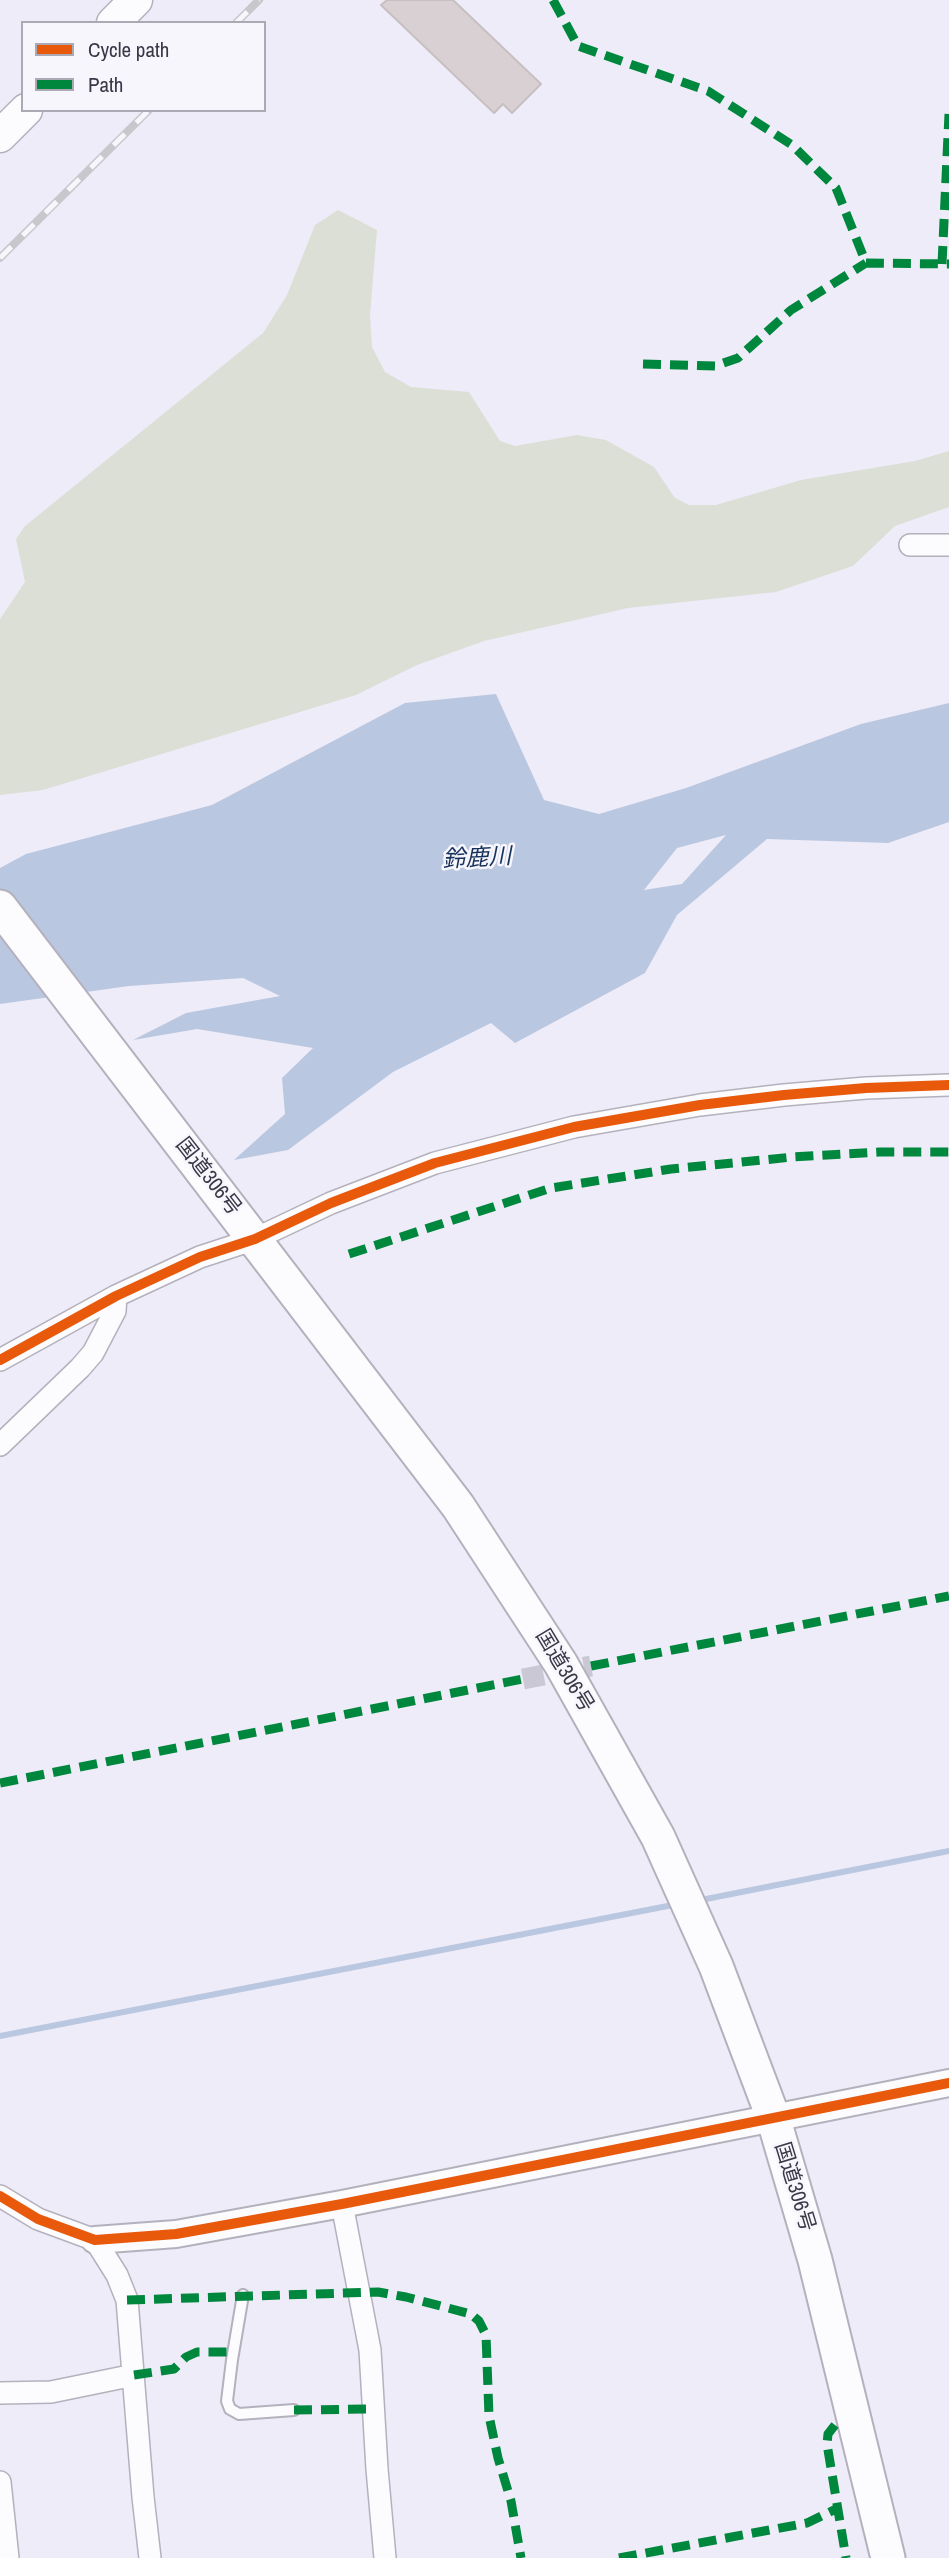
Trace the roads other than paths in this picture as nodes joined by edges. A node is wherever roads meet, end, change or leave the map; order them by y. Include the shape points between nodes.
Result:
1 (136, 0) edge
2 (115, 21) edge
3 (24, 112) edge
4 (0, 136) edge
5 (910, 545) dead end
6 (949, 545) edge
7 (0, 907) edge
8 (949, 1085) edge
9 (249, 1231) junction
10 (116, 1297) junction
11 (0, 1360) edge
12 (0, 1445) edge
13 (949, 2083) edge
14 (773, 2117) junction
15 (0, 2196) edge
16 (342, 2204) junction
17 (95, 2240) junction
18 (243, 2295) dead end
19 (134, 2375) junction
20 (0, 2393) edge
21 (294, 2410) dead end
22 (0, 2482) edge
23 (8, 2558) edge
24 (150, 2558) edge
25 (385, 2558) edge
26 (888, 2558) edge

1 - 2 main road
3 - 4 main road
5 - 6 street
7 - 9 highway, 国道306号
8 - 9 street via 783,1095 574,1127 435,1163
9 - 10 street
9 - 14 highway, 国道306号 via 458,1506 561,1664 658,1837 716,1966
10 - 11 street
10 - 12 street via 116,1311 93,1353
13 - 14 street
14 - 16 street
14 - 26 highway, 国道306号 via 815,2260
15 - 17 street via 38,2219
16 - 17 street via 176,2234
16 - 25 street via 370,2350
17 - 19 street via 127,2300
18 - 21 lane via 227,2402 230,2409 239,2414
19 - 20 street via 51,2392
19 - 24 street
22 - 23 street

